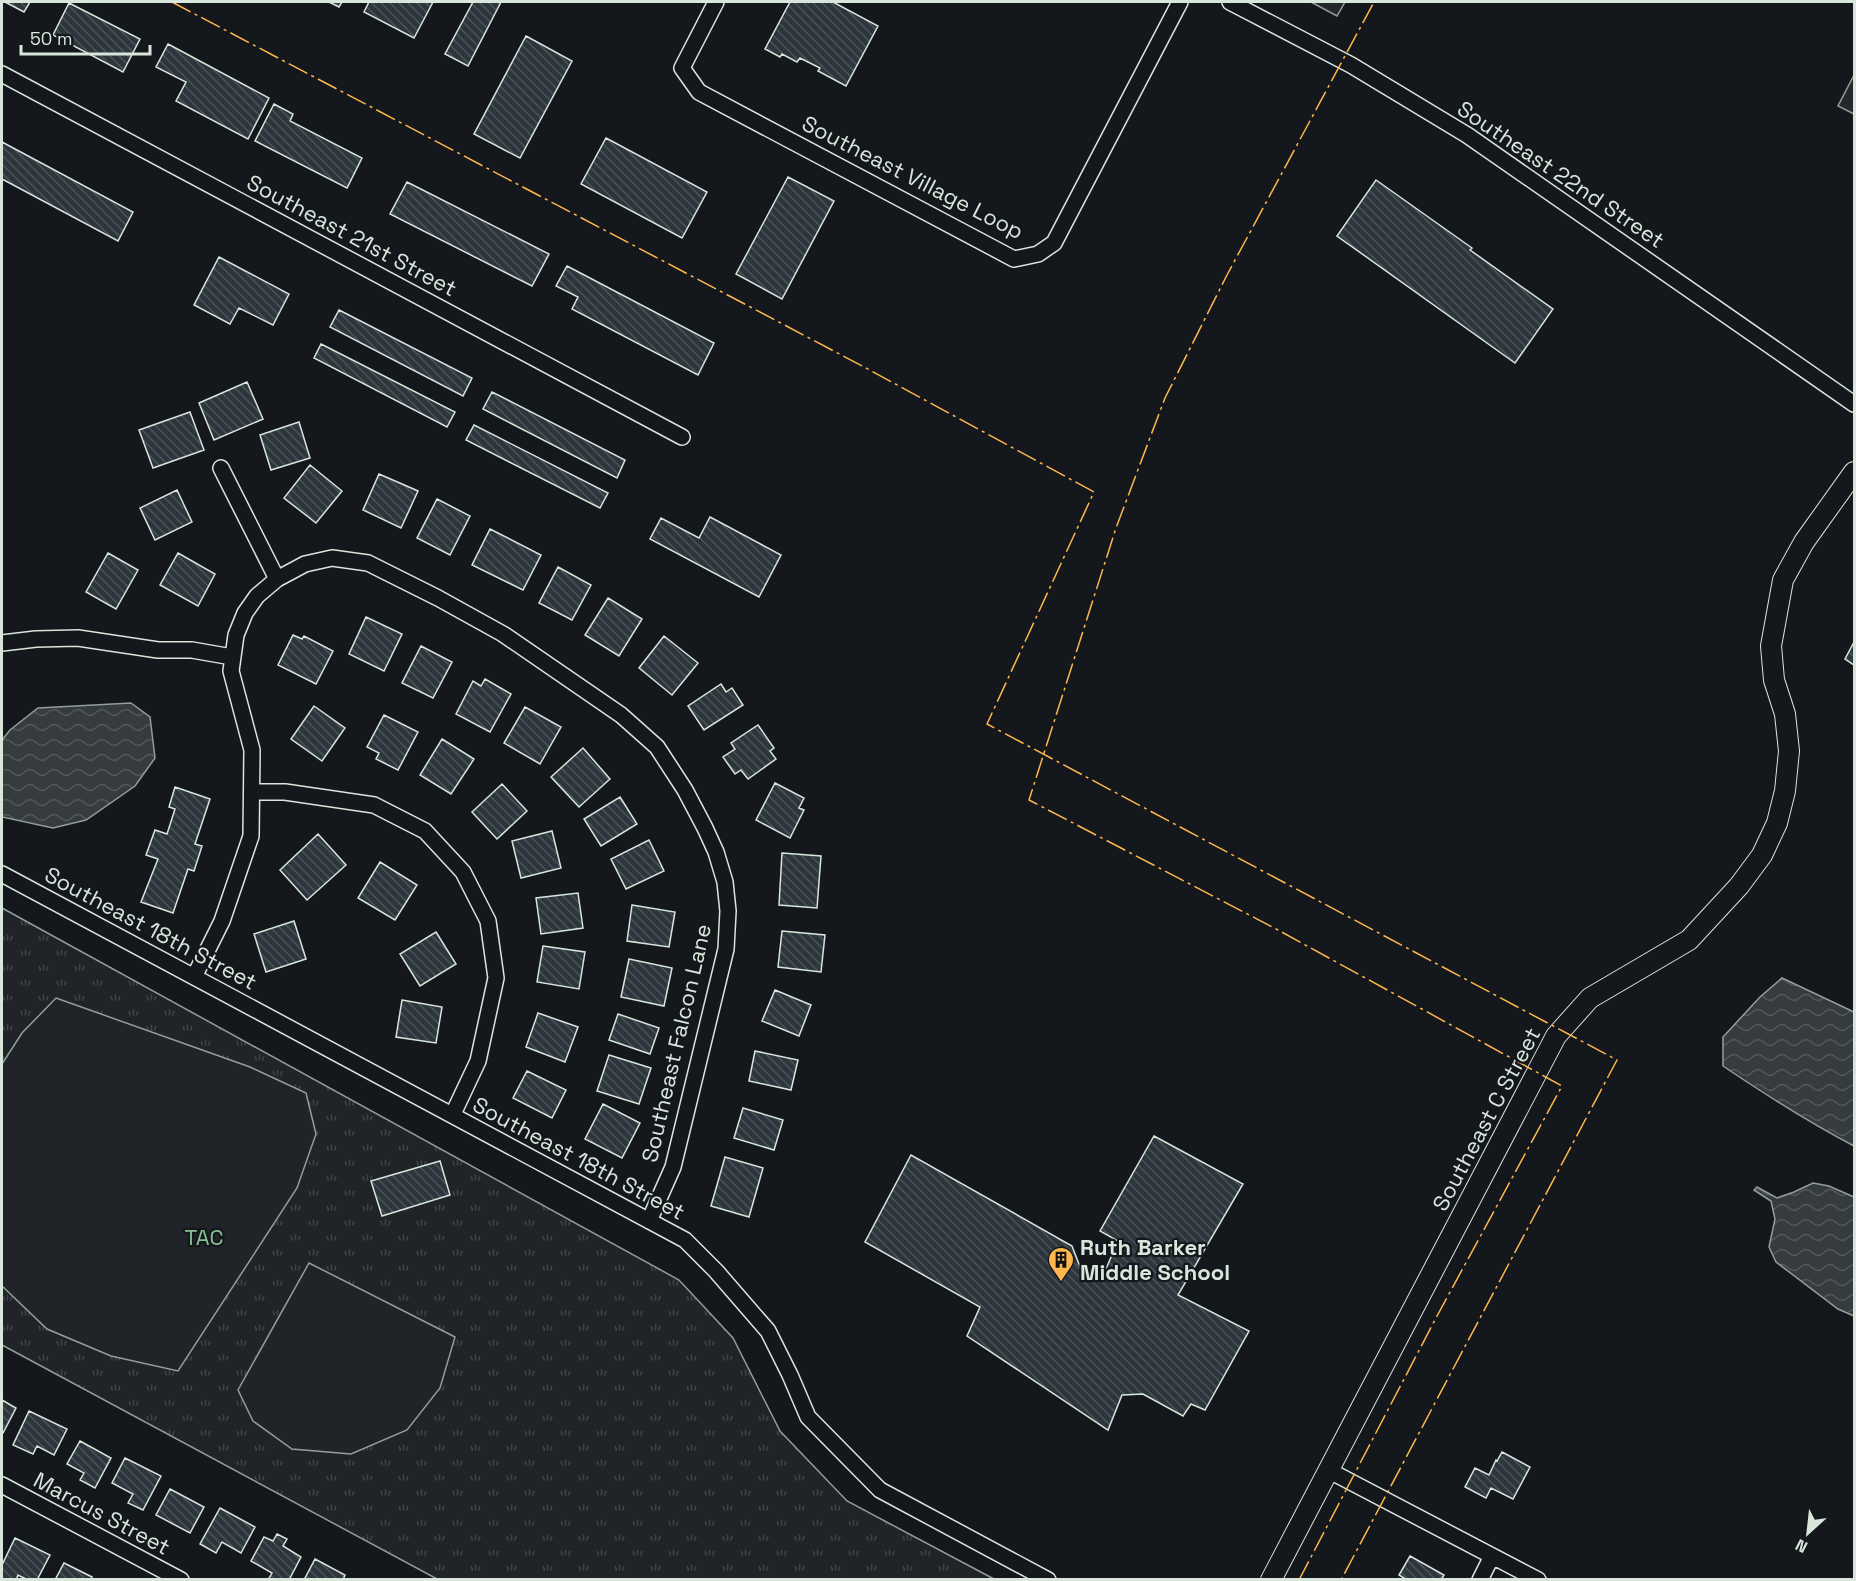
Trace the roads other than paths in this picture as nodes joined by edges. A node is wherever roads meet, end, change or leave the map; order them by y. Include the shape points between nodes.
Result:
1 (716, 2) edge
2 (1180, 2) edge
3 (1230, 2) edge
4 (2, 74) edge
5 (1854, 404) edge
6 (682, 437) dead end
7 (221, 468) dead end
8 (1854, 472) edge
9 (277, 579) junction
10 (2, 643) edge
11 (232, 657) junction
12 (252, 792) junction
13 (2, 874) edge
14 (194, 977) junction
15 (453, 1114) junction
16 (649, 1221) junction
17 (1328, 1470) junction
18 (2, 1485) edge
19 (1492, 1556) junction
20 (181, 1580) edge
21 (1048, 1580) edge
22 (1271, 1580) edge
23 (1480, 1580) edge
24 (1538, 1580) edge

1 - 2 street, Southeast Village Loop via 682,68 699,92 1014,259 1038,254 1054,243
3 - 5 street, Southeast 22nd Street via 1351,65 1467,135
4 - 6 street, Southeast 21st Street
7 - 9 street
8 - 17 street, Southeast C Street via 1804,542 1783,580 1771,646 1789,751 1777,824 1762,855 1689,940 1590,998 1556,1035
9 - 11 street, Southeast Falcon Lane via 245,613
9 - 16 street, Southeast Falcon Lane via 305,564 332,558 368,563 438,598 503,634 621,715 657,747 685,790 712,844 725,882 726,949 673,1167
10 - 11 street via 78,638
11 - 12 street, Southeast Falcon Lane via 231,671 252,750
12 - 14 street, Southeast Falcon Lane via 251,836 222,921
12 - 15 street via 304,794 374,805 425,831 463,872 488,921 496,978 477,1061
13 - 14 street, Southeast 18th Street
14 - 15 street, Southeast 18th Street
15 - 16 street, Southeast 18th Street
16 - 21 street, Southeast 18th Street via 685,1240 716,1270 768,1331 808,1417 880,1490
17 - 19 street
17 - 22 street, Southeast C Street
18 - 20 street, Marcus Street
19 - 23 street
19 - 24 street

